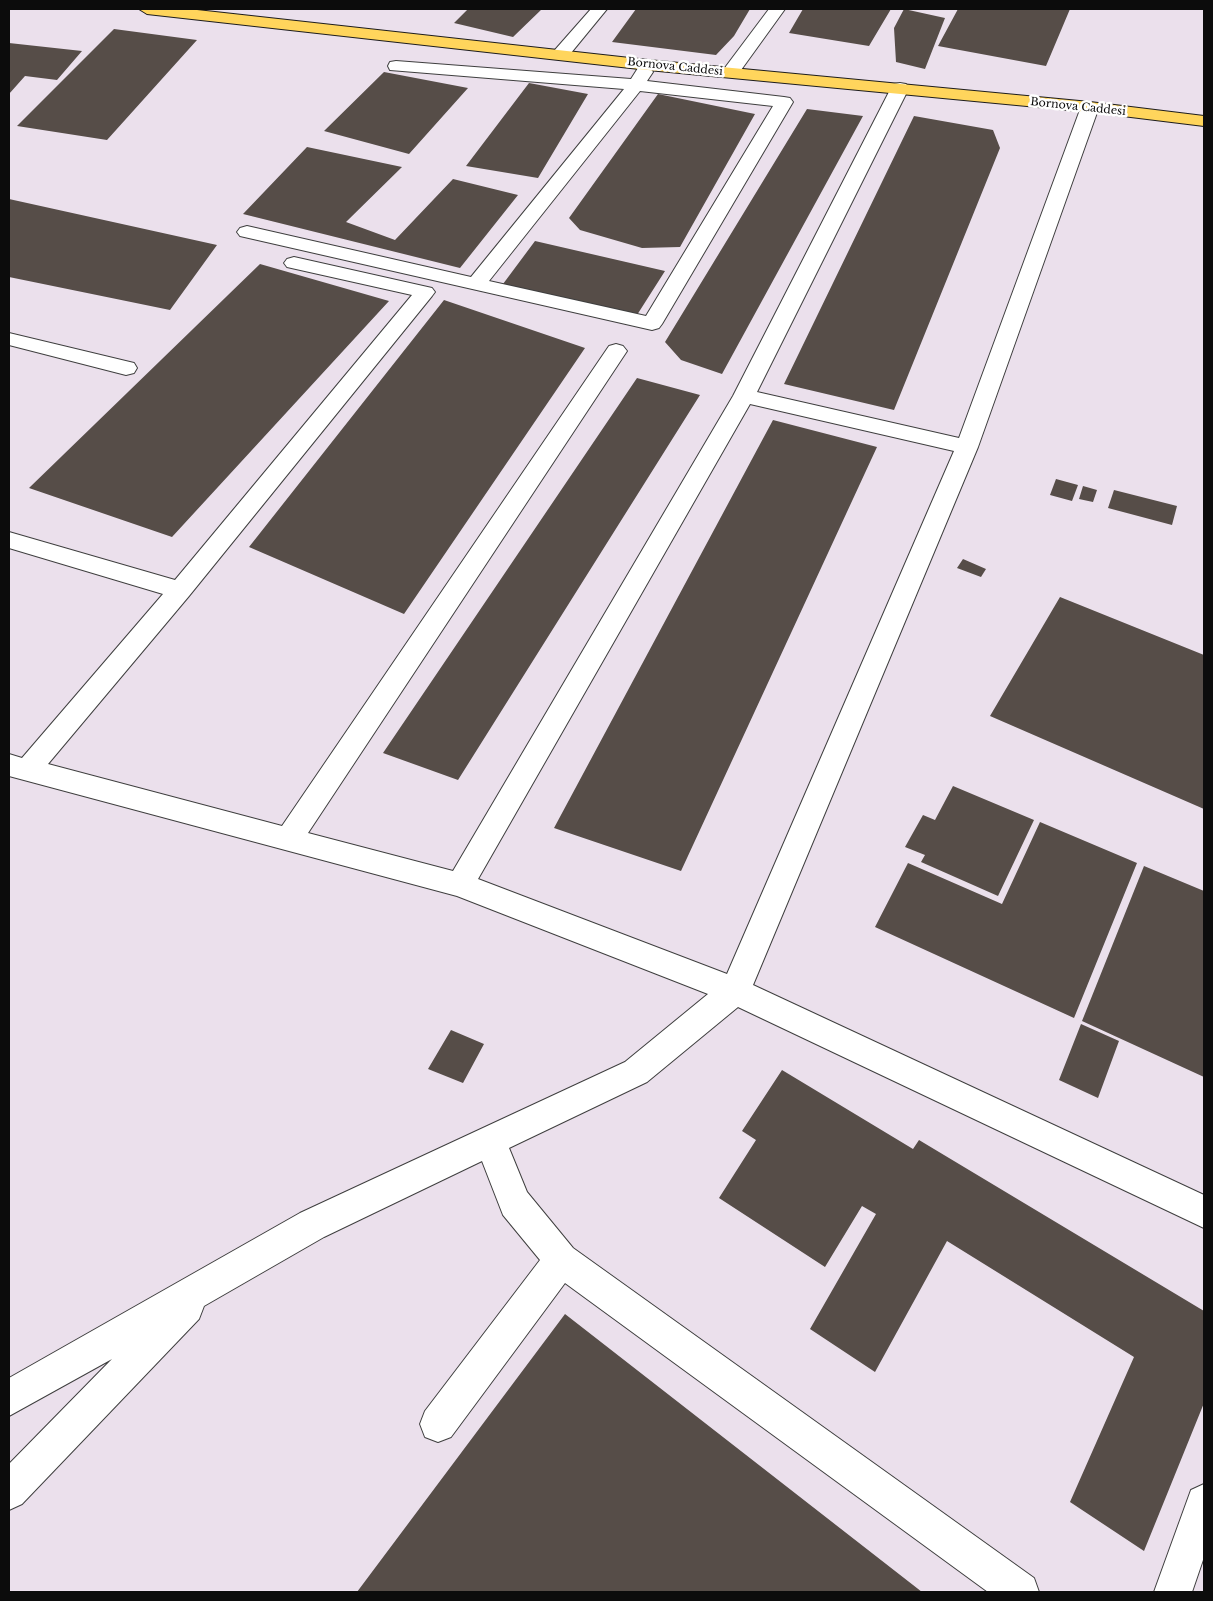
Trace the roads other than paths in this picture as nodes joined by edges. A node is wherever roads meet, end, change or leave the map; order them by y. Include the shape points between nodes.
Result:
1 (147, 9) edge
2 (599, 9) edge
3 (777, 9) edge
4 (560, 55) junction
5 (648, 65) junction
6 (396, 66) dead end
7 (730, 73) junction
8 (636, 85) junction
9 (900, 88) junction
10 (1090, 107) junction
11 (1204, 121) edge
12 (247, 232) dead end
13 (294, 263) dead end
14 (477, 283) junction
15 (9, 339) edge
16 (616, 351) dead end
17 (126, 368) dead end
18 (744, 396) junction
19 (967, 447) junction
20 (9, 540) edge
21 (180, 590) junction
22 (18, 768) edge
23 (289, 838) junction
24 (460, 885) junction
25 (735, 991) junction
26 (490, 1140) junction
27 (1204, 1212) edge
28 (561, 1260) junction
29 (208, 1284) junction
30 (9, 1398) edge
31 (438, 1424) dead end
32 (9, 1491) edge
33 (1204, 1503) edge
34 (1020, 1592) edge
35 (1173, 1592) edge

1 - 4 main road, Bornova Caddesi
2 - 4 street
3 - 7 street
4 - 5 main road, Bornova Caddesi
5 - 7 main road, Bornova Caddesi
5 - 8 street
6 - 8 street
7 - 9 main road, Bornova Caddesi
8 - 14 street
8 - 14 street via 784,102 652,324
9 - 10 main road, Bornova Caddesi
9 - 18 street
10 - 11 main road, Bornova Caddesi
10 - 19 street
12 - 14 street
13 - 21 street via 426,292
15 - 17 street
16 - 23 street
18 - 19 street
18 - 24 street
19 - 25 street
20 - 21 street
21 - 22 street
22 - 23 street
23 - 24 street
24 - 25 street
25 - 26 street via 636,1072
25 - 27 street
26 - 28 street via 515,1203
26 - 29 street via 312,1225
28 - 31 street
28 - 34 street
29 - 30 street
29 - 32 street
33 - 35 street

